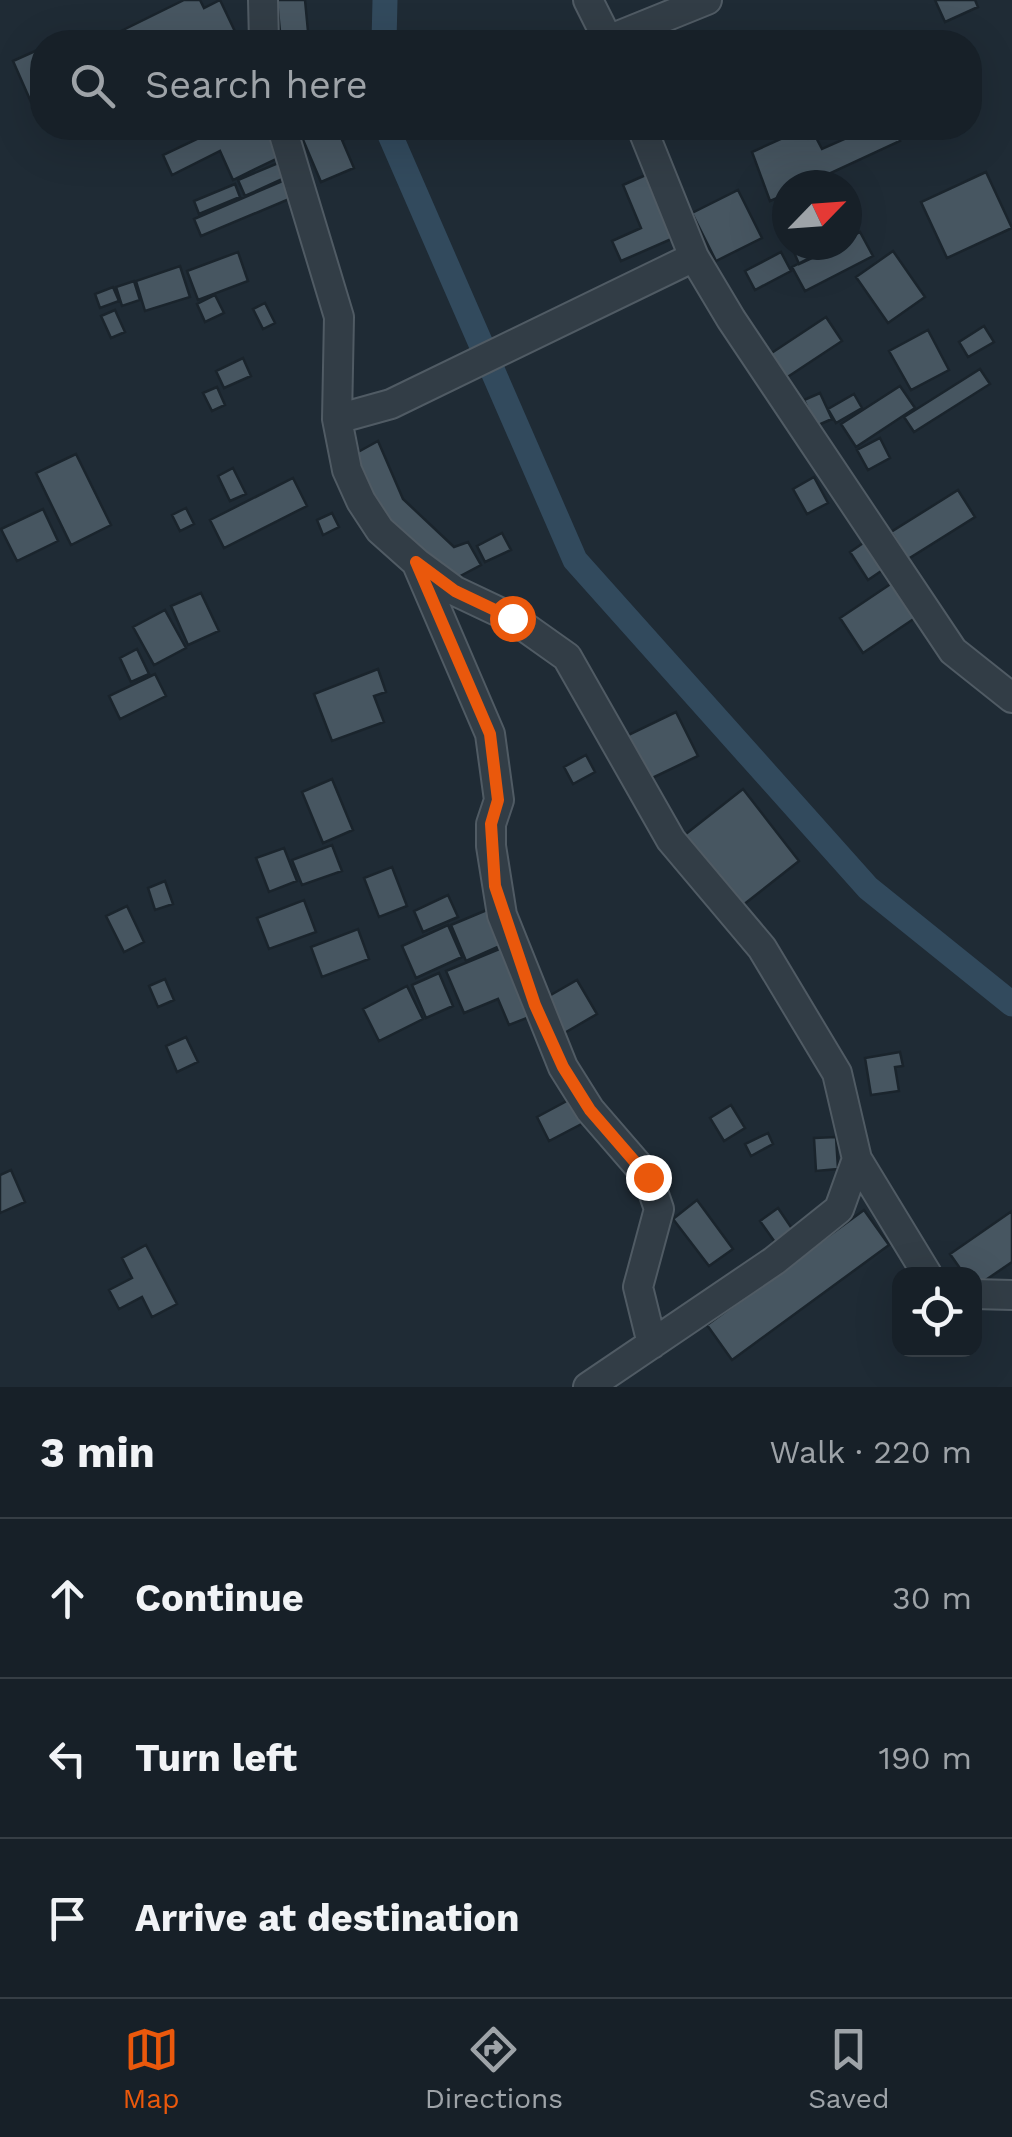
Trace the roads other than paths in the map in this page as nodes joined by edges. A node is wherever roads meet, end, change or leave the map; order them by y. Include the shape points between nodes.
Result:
1 (264, 0) edge
2 (588, 0) edge
3 (707, 0) edge
4 (264, 30) edge
5 (603, 30) edge
6 (635, 30) edge
7 (286, 140) edge
8 (647, 140) edge
9 (694, 257) junction
10 (337, 419) junction
11 (416, 562) junction
12 (1012, 698) edge
13 (857, 1160) junction
14 (923, 1267) edge
15 (982, 1294) edge
16 (1012, 1296) edge
17 (652, 1344) junction
18 (588, 1387) edge

1 - 4 street
2 - 5 street
3 - 6 street
7 - 10 street via 339,318
8 - 9 street
9 - 10 street via 391,404
9 - 12 street via 953,650
10 - 11 street via 361,501 380,530
11 - 13 street via 567,657 671,840 762,948 836,1073
11 - 17 street via 490,734 498,800 491,824 495,886 535,1005 563,1067 648,1177 659,1209 638,1288
13 - 14 street
13 - 17 street via 839,1209
15 - 16 street
17 - 18 street

